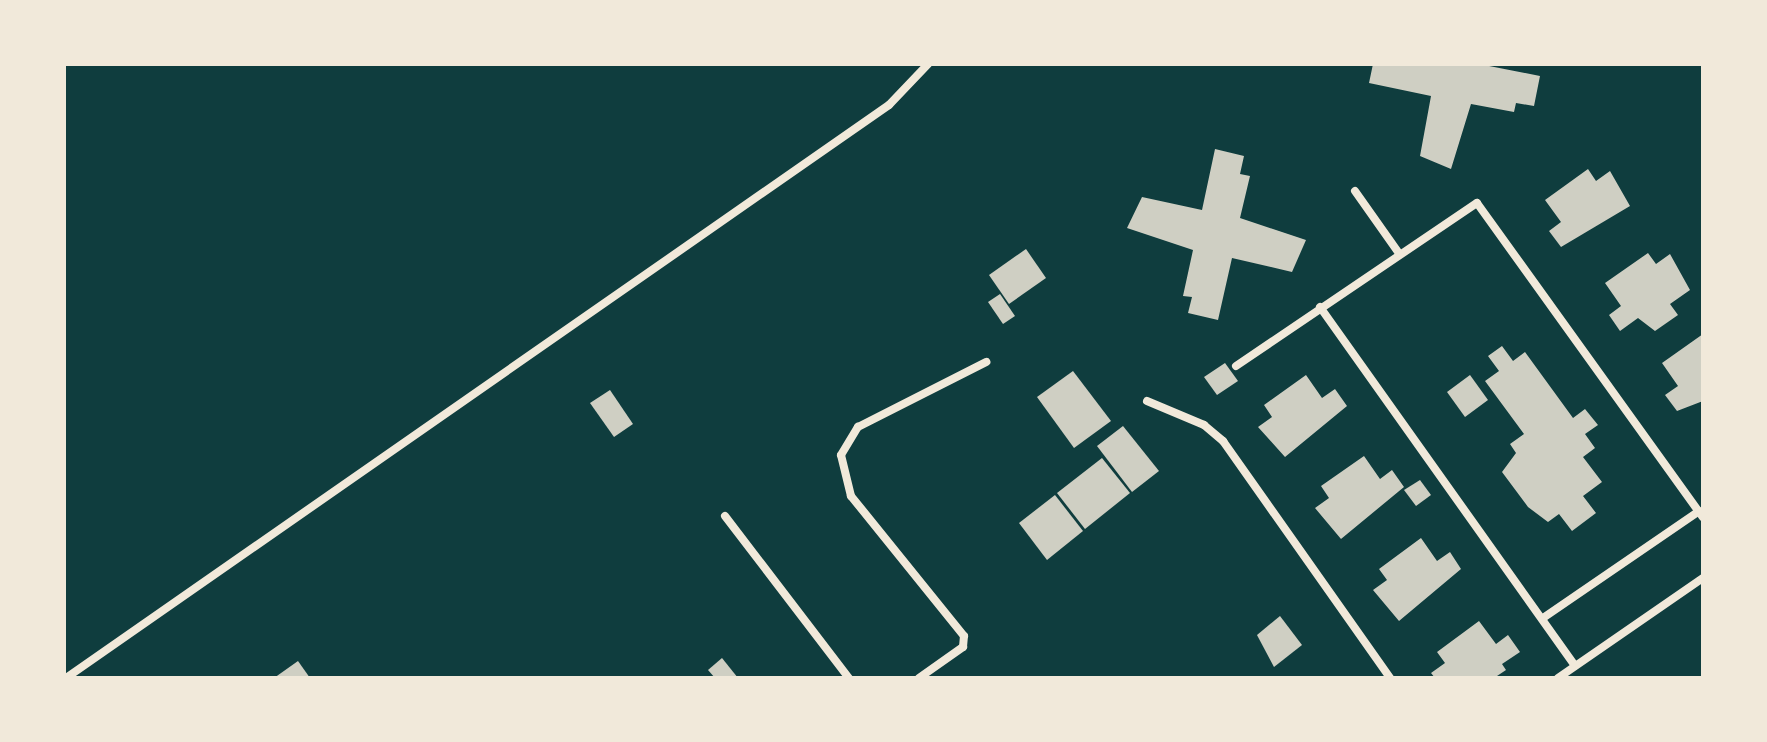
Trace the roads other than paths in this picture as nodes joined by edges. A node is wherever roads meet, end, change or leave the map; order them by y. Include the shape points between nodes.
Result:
1 (928, 64) edge
2 (1355, 191) dead end
3 (1398, 252) junction
4 (1320, 307) junction
5 (986, 362) dead end
6 (1236, 366) dead end
7 (1147, 401) dead end
8 (1701, 514) edge
9 (725, 516) dead end
10 (1703, 578) edge
11 (1543, 618) junction
12 (1575, 666) junction
13 (66, 678) edge
14 (849, 678) edge
15 (919, 678) edge
16 (1390, 678) edge
17 (1558, 678) edge

1 - 13 street via 889,105
2 - 3 street
3 - 4 street
3 - 8 street via 1462,207 1485,208
4 - 6 street
4 - 11 street
5 - 15 street via 858,427 841,455 851,496 964,636 963,647
7 - 16 street via 1204,425 1223,441
8 - 11 street
9 - 14 street
10 - 12 street
11 - 12 street
12 - 17 street

